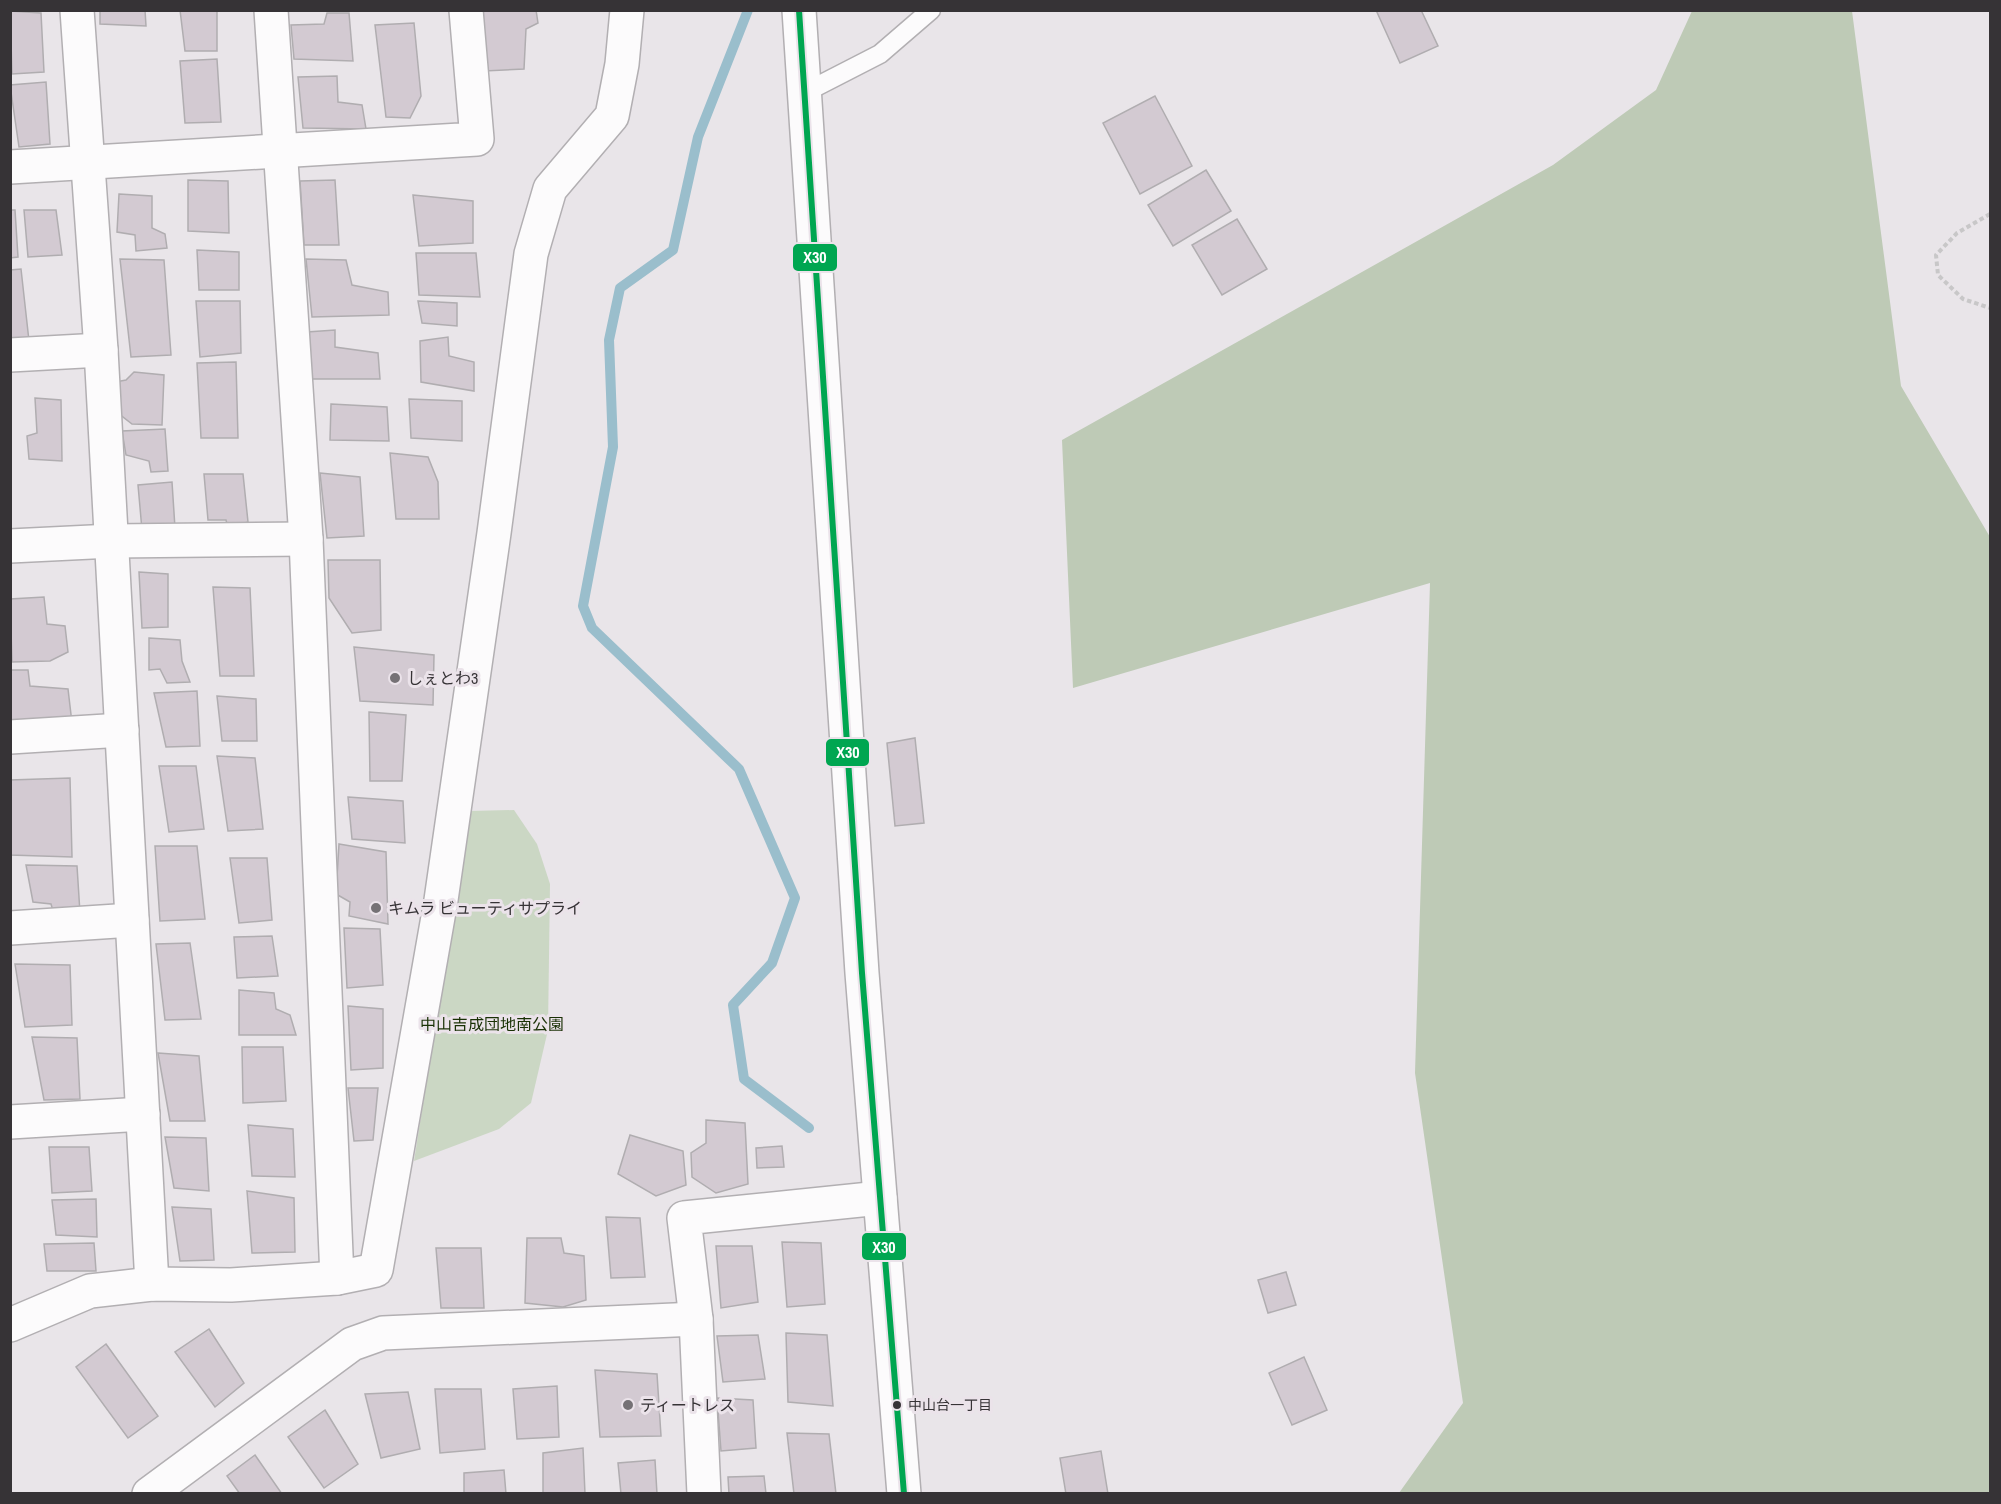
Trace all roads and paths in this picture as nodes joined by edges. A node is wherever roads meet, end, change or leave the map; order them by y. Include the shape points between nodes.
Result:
1 (77, 10) edge
2 (271, 10) edge
3 (466, 10) edge
4 (627, 10) edge
5 (799, 10) edge
6 (931, 10) edge
7 (804, 93) junction
8 (282, 151) junction
9 (89, 162) junction
10 (10, 167) edge
11 (1990, 214) edge
12 (1990, 308) edge
13 (101, 350) junction
14 (10, 355) edge
15 (306, 539) junction
16 (112, 541) junction
17 (10, 546) edge
18 (122, 730) junction
19 (10, 737) edge
20 (132, 920) junction
21 (10, 928) edge
22 (142, 1114) junction
23 (10, 1122) edge
24 (880, 1198) junction
25 (337, 1278) junction
26 (152, 1284) junction
27 (696, 1319) junction
28 (11, 1324) edge
29 (149, 1494) edge
30 (704, 1494) edge
31 (904, 1494) edge

1 - 9 street
2 - 8 street
3 - 8 street via 477,139
4 - 25 street via 612,116 550,189 531,254 441,900 376,1270
5 - 7 street
6 - 7 lane via 880,54
7 - 24 street
8 - 9 street
8 - 15 street
9 - 10 street
9 - 13 street
11 - 12 path via 1957,233 1936,255 1938,275 1963,299
13 - 14 street
13 - 16 street
15 - 16 street
15 - 25 street
16 - 17 street
16 - 18 street
18 - 19 street
18 - 20 street
20 - 21 street
20 - 22 street
22 - 23 street
22 - 26 street
24 - 27 street via 684,1218
24 - 31 street
25 - 26 street via 231,1285
26 - 28 street via 90,1291
27 - 29 street via 383,1334 352,1344
27 - 30 street

